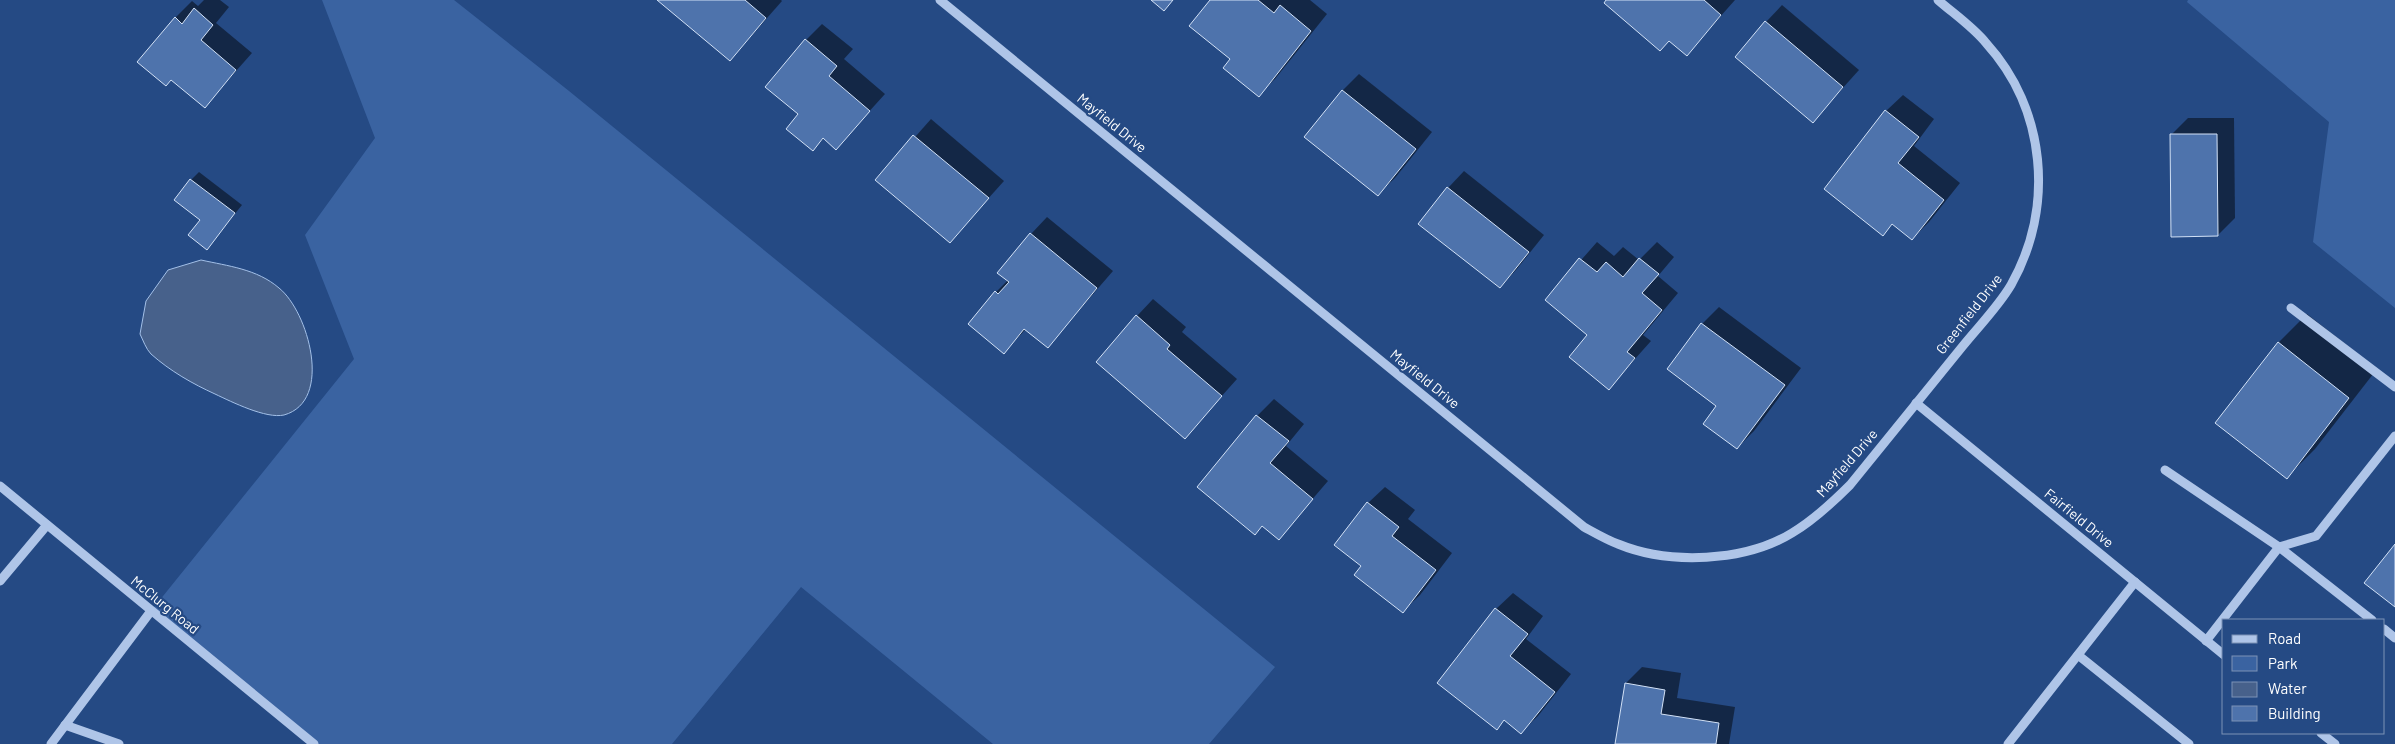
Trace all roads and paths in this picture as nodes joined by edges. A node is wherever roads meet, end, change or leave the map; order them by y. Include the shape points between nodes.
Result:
1 (940, 0) edge
2 (1938, 0) edge
3 (2291, 308) dead end
4 (2395, 387) edge
5 (1916, 404) junction
6 (2395, 436) edge
7 (2165, 470) dead end
8 (0, 486) edge
9 (47, 524) junction
10 (2279, 547) junction
11 (0, 581) edge
12 (2135, 582) junction
13 (151, 611) junction
14 (2223, 619) edge
15 (2371, 619) edge
16 (2222, 620) edge
17 (2385, 630) edge
18 (2395, 638) edge
19 (2206, 641) junction
20 (2222, 653) edge
21 (2078, 655) junction
22 (65, 725) junction
23 (2322, 734) edge
24 (51, 744) edge
25 (120, 744) edge
26 (314, 744) edge
27 (2008, 744) edge
28 (2189, 744) edge
29 (2335, 744) edge

1 - 5 street, Mayfield Drive via 1584,527 1619,545 1660,556 1702,559 1748,552 1790,534 1828,508
2 - 5 street, Greenfield Drive via 1986,42 2014,80 2031,118 2039,160 2039,199 2030,244 2010,286
3 - 4 street
5 - 12 street, Fairfield Drive
6 - 10 street via 2316,536
7 - 10 street
8 - 9 street, McClurg Road
9 - 11 street
9 - 13 street, McClurg Road
10 - 14 street
10 - 15 street
12 - 19 street, Fairfield Drive
12 - 21 street
13 - 22 street
13 - 26 street, McClurg Road
16 - 19 street
17 - 18 street
19 - 20 street, Fairfield Drive
21 - 27 street
21 - 28 street
22 - 24 street
22 - 25 street
23 - 29 street

